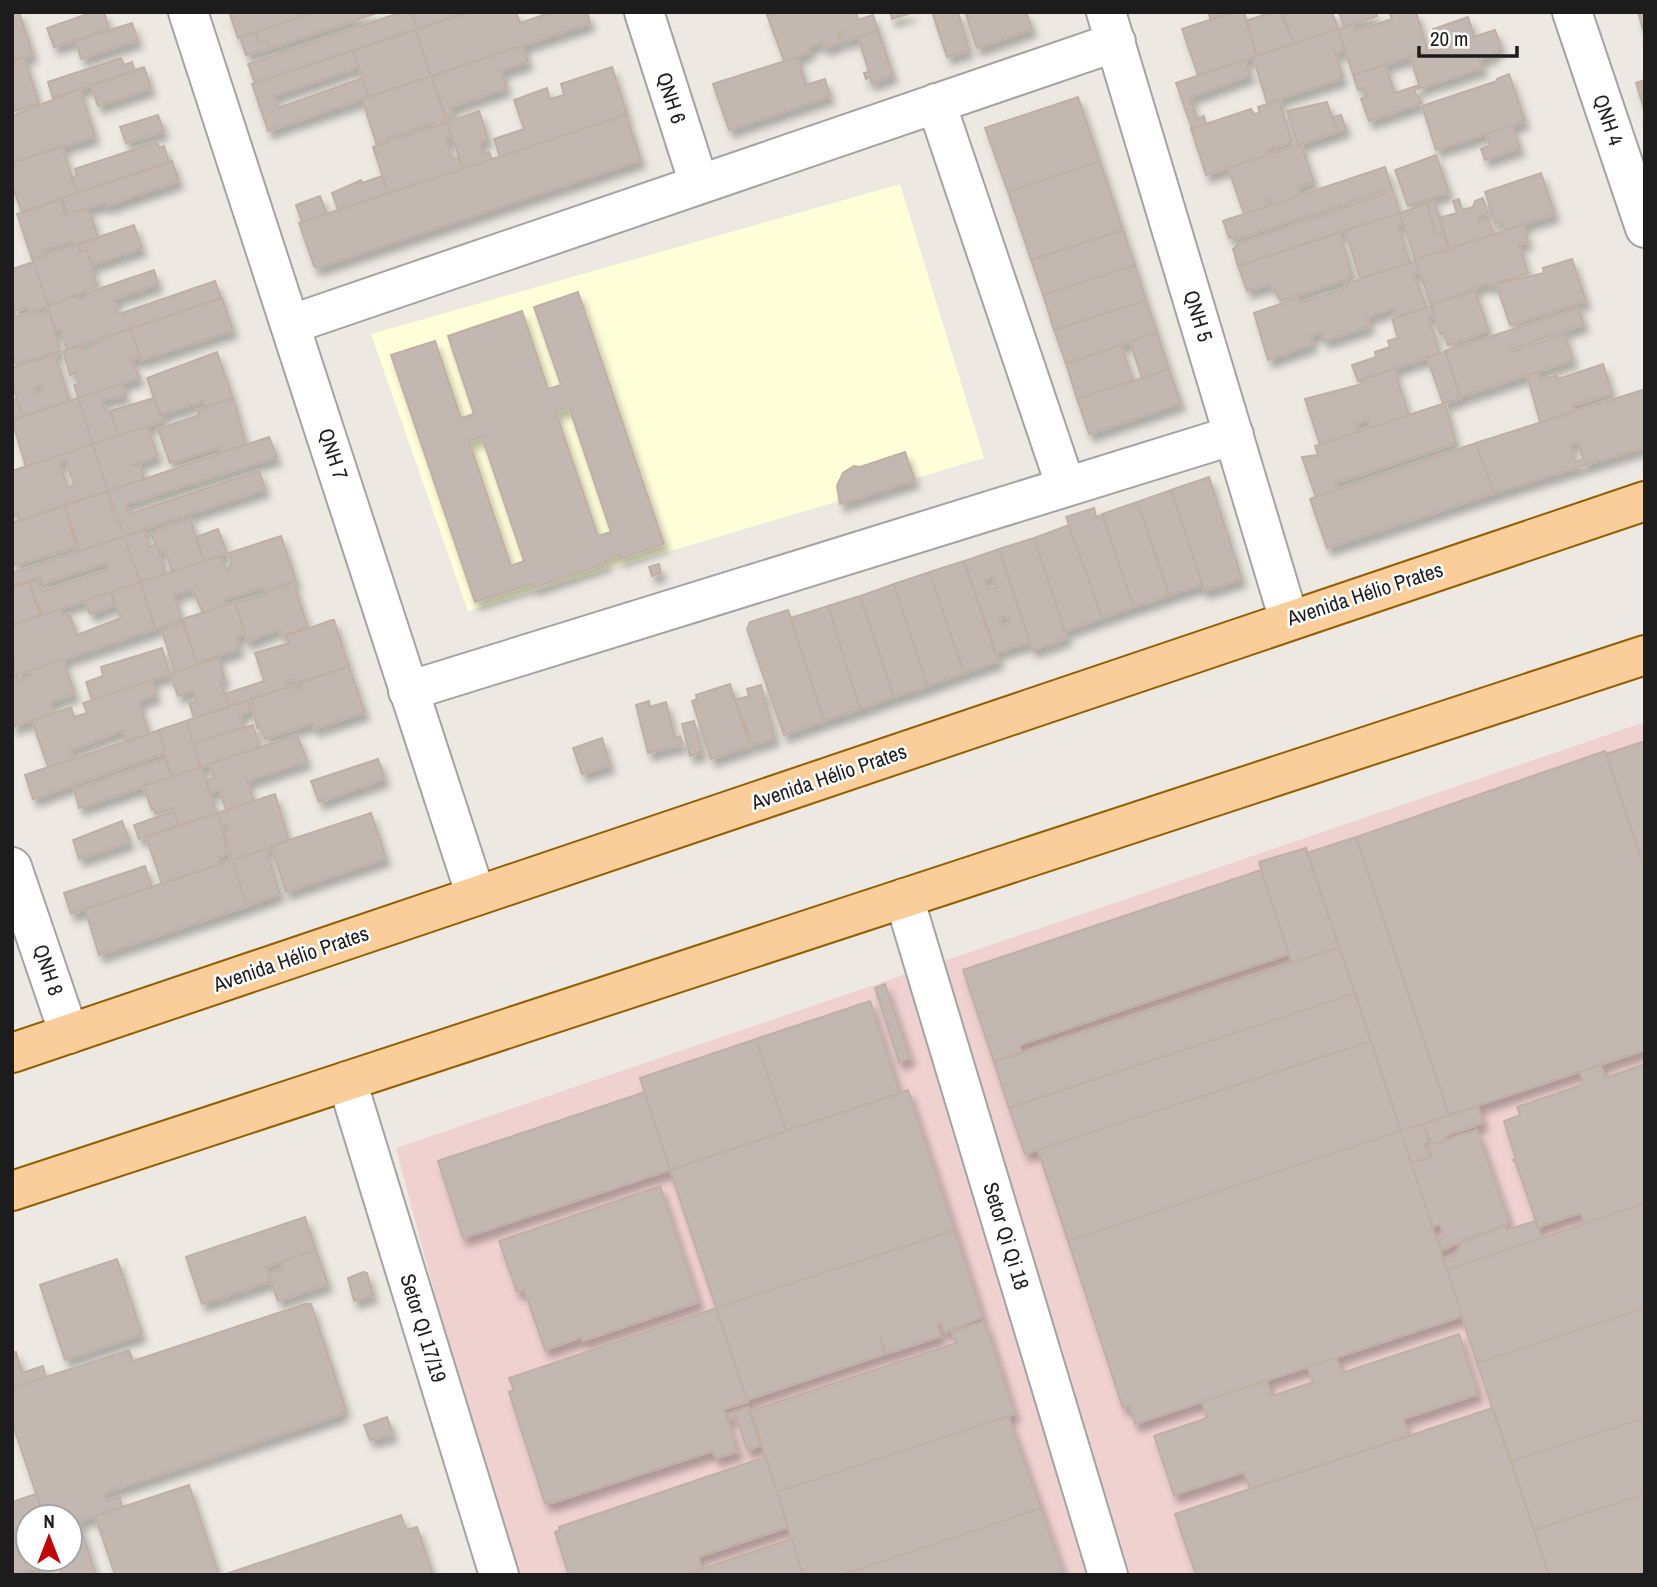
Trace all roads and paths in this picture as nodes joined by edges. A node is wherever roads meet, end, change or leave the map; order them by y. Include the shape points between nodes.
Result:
1 (188, 12) edge
2 (644, 12) edge
3 (1572, 12) edge
4 (1111, 27) edge
5 (936, 103) junction
6 (699, 184) junction
7 (1645, 228) edge
8 (292, 324) junction
9 (1234, 435) junction
10 (1066, 487) junction
11 (1645, 501) edge
12 (1289, 620) junction
13 (1645, 655) edge
14 (408, 691) junction
15 (12, 867) edge
16 (476, 896) junction
17 (904, 898) junction
18 (69, 1034) junction
19 (12, 1053) edge
20 (347, 1081) junction
21 (12, 1191) edge
22 (499, 1575) edge
23 (1108, 1575) edge

1 - 8 street, QNH 7
2 - 6 street, QNH 6
3 - 7 street, QNH 4
4 - 5 street
4 - 9 street, QNH 5
5 - 6 street
5 - 10 street
6 - 8 street
8 - 14 street, QNH 7
9 - 10 street
9 - 12 street, QNH 5
10 - 14 street
11 - 12 main road, Avenida Hélio Prates
12 - 16 main road, Avenida Hélio Prates
13 - 17 main road
14 - 16 street, QNH 7
15 - 18 street, QNH 8
16 - 18 main road, Avenida Hélio Prates
17 - 20 main road
17 - 23 street, Setor Qi Qi 18
18 - 19 main road, Avenida Hélio Prates
20 - 21 main road
20 - 22 street, Setor QI 17/19

